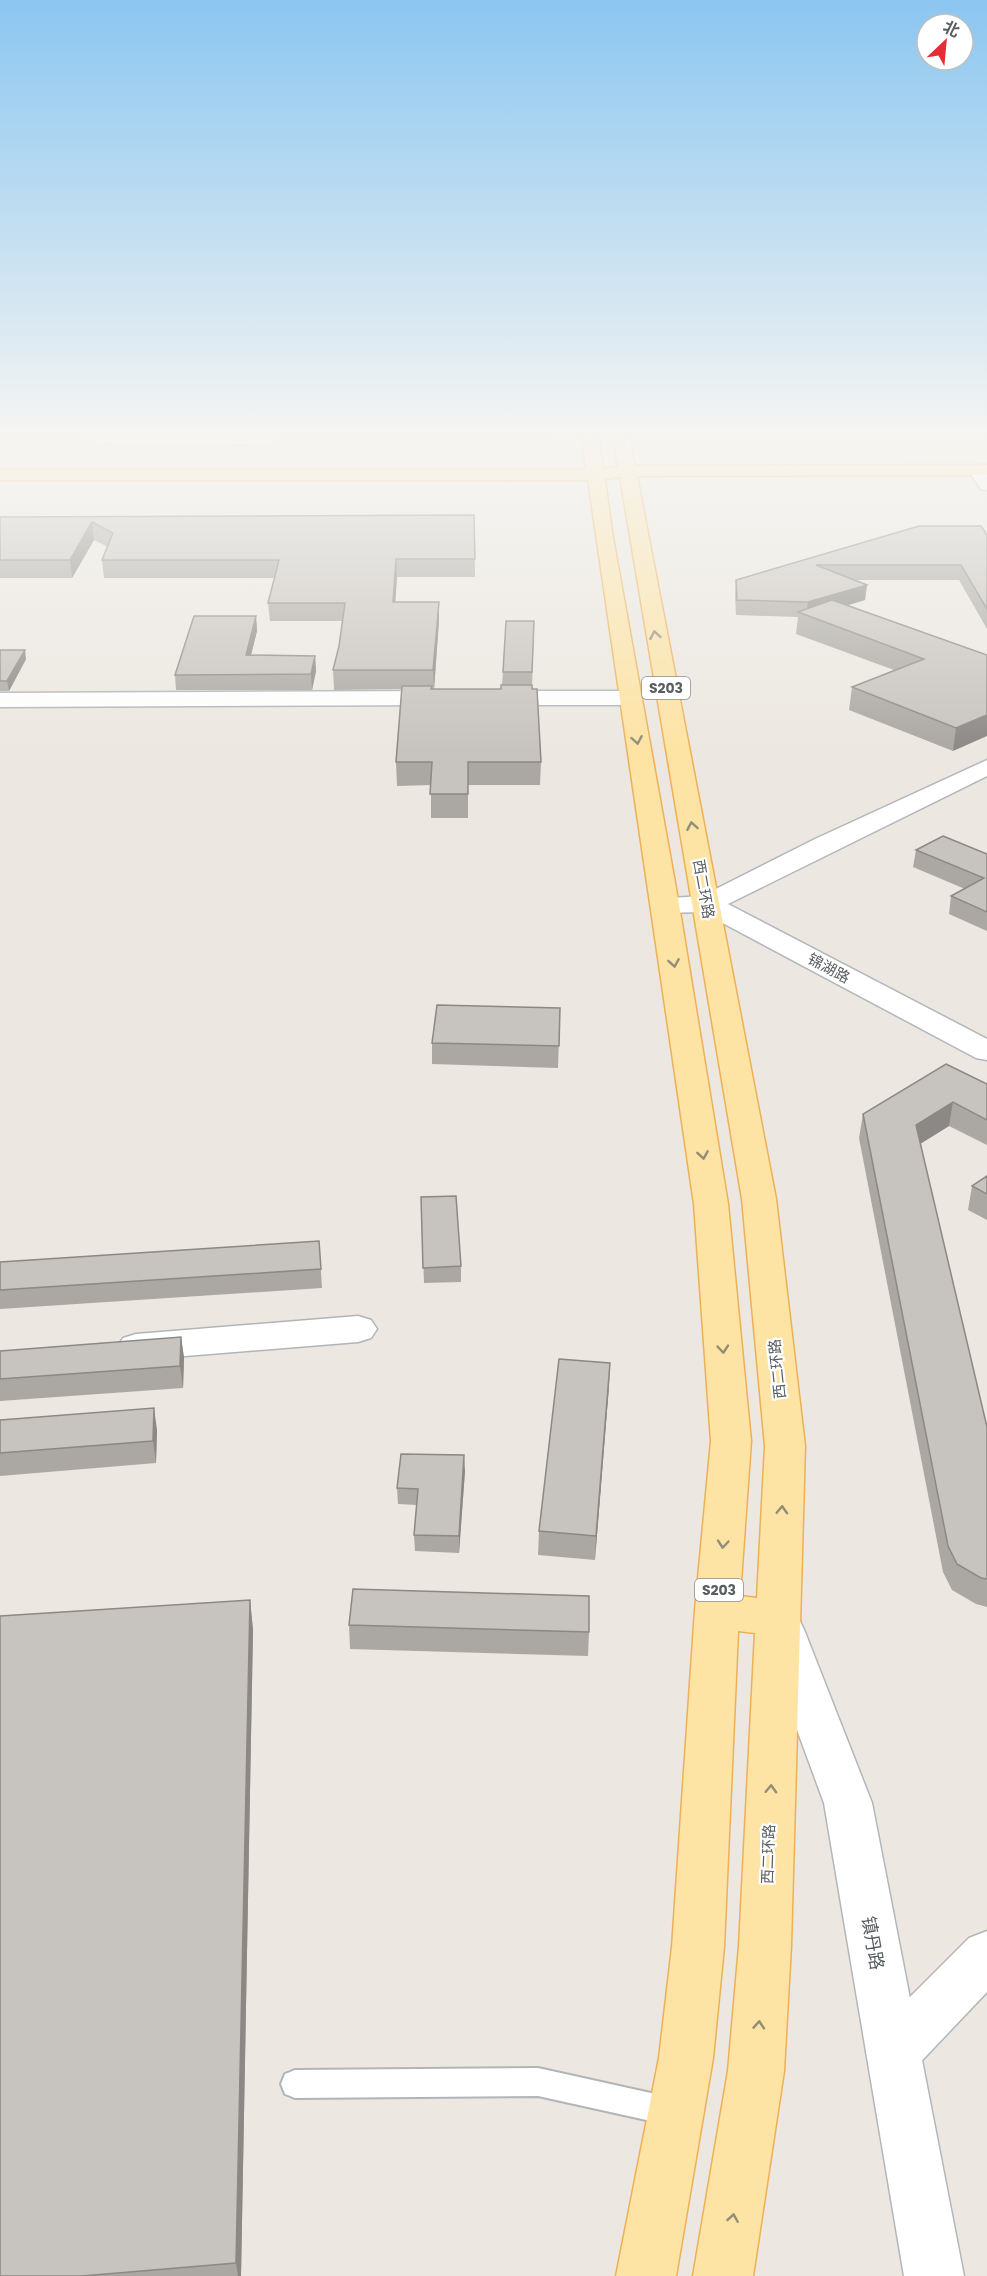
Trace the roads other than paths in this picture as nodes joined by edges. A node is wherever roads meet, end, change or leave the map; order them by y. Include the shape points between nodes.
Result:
1 (604, 538) edge
2 (639, 538) edge
3 (668, 696) junction
4 (629, 698) junction
5 (0, 700) edge
6 (987, 767) edge
7 (707, 904) junction
8 (665, 905) junction
9 (987, 1051) edge
10 (358, 1329) dead end
11 (107, 1349) edge
12 (717, 1610) junction
13 (778, 1620) junction
14 (987, 1955) edge
15 (893, 2052) junction
16 (295, 2084) dead end
17 (676, 2113) junction
18 (646, 2276) edge
19 (723, 2276) edge
20 (934, 2276) edge

1 - 4 main road, S203
3 -> 2 main road, 西二环路 / S203
3 - 4 main road
7 -> 3 main road, 西二环路 / S203
4 - 5 street
4 -> 8 main road, S203
6 - 7 street
7 - 8 street, 锦湖路
7 - 9 street, 锦湖路
13 -> 7 main road, 西二环路 / S203 via 785,1446 759,1199
8 -> 12 main road, S203 via 711,1204 731,1441
10 - 11 street
12 - 13 main road
12 - 17 main road, S203 via 698,1947
13 - 15 street, 镇丹路 via 848,1803
19 -> 13 main road, 西二环路 / S203 via 756,2071
14 - 15 street
15 - 20 street, 镇丹路
16 - 17 lane via 538,2082
17 - 18 main road, S203

